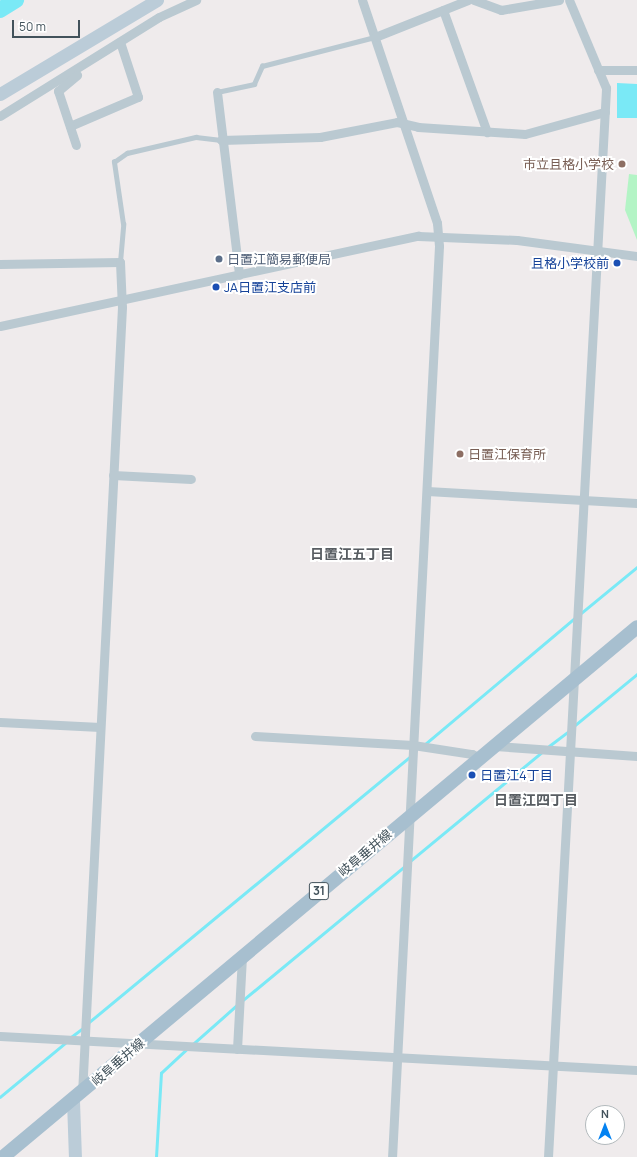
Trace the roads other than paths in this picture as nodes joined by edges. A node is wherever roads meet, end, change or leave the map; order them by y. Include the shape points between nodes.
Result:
1 (157, 0) edge
2 (196, 0) edge
3 (362, 0) edge
4 (468, 0) edge
5 (474, 0) edge
6 (559, 0) edge
7 (569, 0) edge
8 (443, 10) junction
9 (375, 37) junction
10 (120, 42) junction
11 (81, 66) junction
12 (598, 70) junction
13 (637, 70) edge
14 (217, 92) joint
15 (0, 94) edge
16 (605, 112) junction
17 (0, 116) edge
18 (406, 125) junction
19 (70, 126) junction
20 (487, 132) junction
21 (221, 140) junction
22 (76, 145) dead end
23 (438, 235) junction
24 (597, 251) junction
25 (637, 256) edge
26 (120, 262) junction
27 (0, 264) edge
28 (239, 275) junction
29 (122, 299) junction
30 (0, 326) edge
31 (113, 475) junction
32 (191, 479) dead end
33 (427, 491) junction
34 (583, 500) junction
35 (637, 503) edge
36 (637, 627) edge
37 (572, 681) junction
38 (0, 722) edge
39 (100, 728) junction
40 (255, 736) dead end
41 (413, 745) junction
42 (495, 746) junction
43 (570, 752) junction
44 (637, 756) edge
45 (480, 758) junction
46 (411, 815) junction
47 (242, 956) junction
48 (0, 1036) edge
49 (84, 1040) junction
50 (140, 1043) junction
51 (237, 1049) junction
52 (397, 1058) junction
53 (553, 1066) junction
54 (637, 1070) edge
55 (78, 1097) junction
56 (3, 1157) edge
57 (74, 1157) edge
58 (392, 1157) edge
59 (548, 1157) edge

1 - 15 street
2 - 10 street via 159,17
3 - 9 street
4 - 8 street
5 - 6 street via 501,10
7 - 12 street
8 - 9 street
8 - 20 street
9 - 14 lane via 262,66 254,84
9 - 18 street
10 - 11 street
10 - 19 street via 138,96
11 - 17 street
11 - 19 street via 78,74 58,91
12 - 13 street
12 - 16 street via 606,88
14 - 21 street
16 - 20 street via 526,134
16 - 24 street
18 - 20 street
18 - 21 street via 397,122 320,136
18 - 23 street
19 - 22 street
21 - 26 lane via 196,137 127,153 114,162 123,224
21 - 28 street
23 - 24 street
23 - 28 street
23 - 33 street
24 - 25 street
24 - 34 street
26 - 27 street
26 - 29 street
28 - 29 street
29 - 30 street
29 - 31 street
31 - 32 street
31 - 39 street
33 - 34 street
33 - 41 street
34 - 35 street
34 - 37 street
36 - 37 main road, 岐阜垂井線 / 31
37 - 42 main road, 岐阜垂井線 / 31
37 - 43 street
38 - 39 street
39 - 49 street
40 - 41 street
41 - 45 street via 472,754
41 - 46 street
42 - 43 street
42 - 45 main road, 岐阜垂井線 / 31
43 - 44 street
43 - 53 street
45 - 46 main road, 岐阜垂井線 / 31
46 - 47 main road, 岐阜垂井線 / 31
46 - 52 street
47 - 50 main road, 岐阜垂井線 / 31
47 - 51 street
48 - 49 street
49 - 50 street
49 - 55 street
50 - 51 street
50 - 55 main road, 岐阜垂井線 / 31
51 - 52 street
52 - 53 street
52 - 58 street
53 - 54 street
53 - 59 street
55 - 56 main road, 岐阜垂井線 / 31
55 - 57 street

